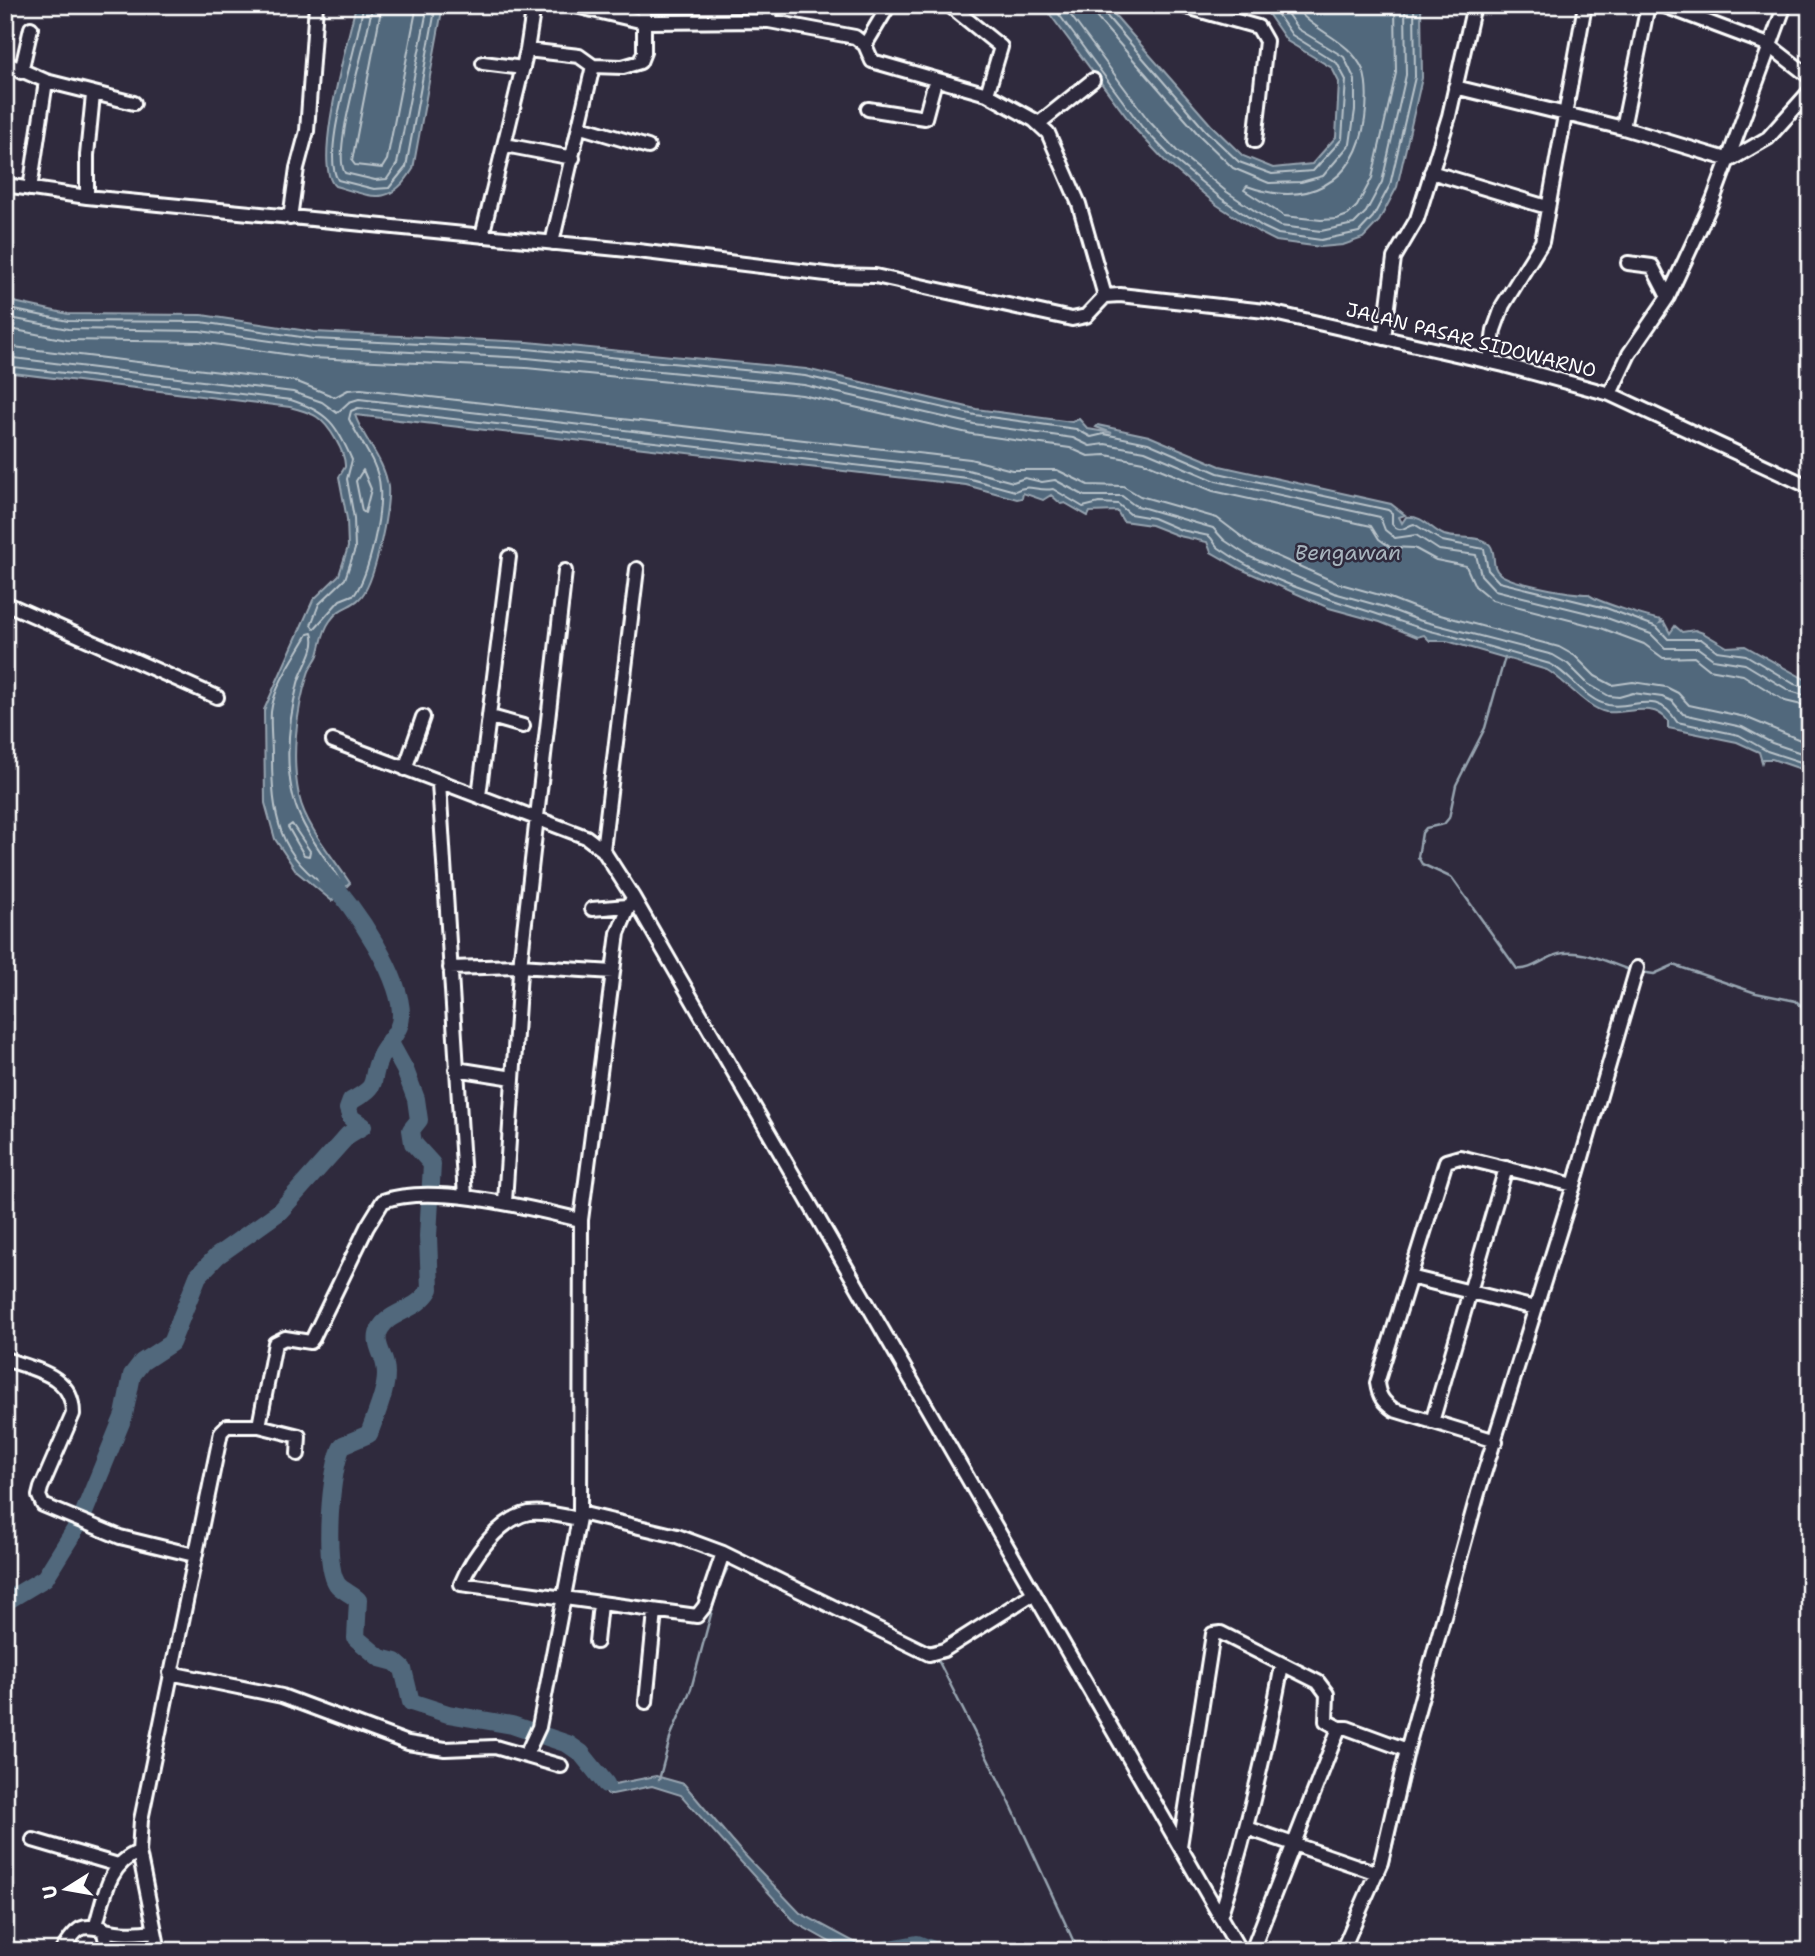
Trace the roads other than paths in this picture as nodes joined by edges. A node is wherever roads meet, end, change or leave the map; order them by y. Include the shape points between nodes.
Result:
1 (316, 5) edge
2 (534, 5) edge
3 (572, 5) edge
4 (644, 5) edge
5 (771, 5) edge
6 (889, 5) edge
7 (949, 5) edge
8 (1180, 5) edge
9 (1475, 5) edge
10 (1585, 5) edge
11 (1648, 5) edge
12 (1662, 5) edge
13 (1785, 5) edge
14 (769, 21) junction
15 (644, 22) junction
16 (31, 28) dead end
17 (1769, 45) junction
18 (866, 46) junction
19 (527, 50) junction
20 (5, 63) edge
21 (483, 63) dead end
22 (593, 66) junction
23 (523, 68) junction
24 (21, 72) junction
25 (1810, 77) edge
26 (1093, 80) dead end
27 (46, 81) junction
28 (935, 81) junction
29 (1455, 87) junction
30 (1810, 90) edge
31 (987, 94) junction
32 (93, 95) junction
33 (134, 103) dead end
34 (868, 108) dead end
35 (1563, 113) junction
36 (1038, 124) junction
37 (581, 127) junction
38 (1623, 128) junction
39 (1255, 141) dead end
40 (505, 145) junction
41 (648, 148) dead end
42 (573, 158) junction
43 (1730, 160) junction
44 (1431, 172) junction
45 (5, 185) edge
46 (30, 189) junction
47 (87, 197) junction
48 (1547, 207) junction
49 (290, 218) junction
50 (482, 236) junction
51 (552, 243) junction
52 (1628, 263) dead end
53 (1105, 296) junction
54 (1668, 296) junction
55 (1384, 338) junction
56 (1490, 362) junction
57 (1610, 394) junction
58 (1810, 487) edge
59 (509, 557) dead end
60 (637, 569) dead end
61 (565, 571) dead end
62 (5, 603) edge
63 (217, 697) dead end
64 (424, 717) dead end
65 (491, 718) junction
66 (523, 726) dead end
67 (333, 741) dead end
68 (405, 769) junction
69 (439, 783) junction
70 (479, 796) junction
71 (536, 819) junction
72 (603, 850) junction
73 (630, 902) junction
74 (592, 909) dead end
75 (520, 966) junction
76 (450, 968) junction
77 (1637, 968) dead end
78 (613, 972) junction
79 (456, 1069) junction
80 (513, 1079) junction
81 (1506, 1168) junction
82 (1574, 1185) junction
83 (465, 1197) junction
84 (505, 1202) junction
85 (581, 1220) junction
86 (1410, 1277) junction
87 (1469, 1292) junction
88 (1535, 1308) junction
89 (5, 1359) edge
90 (1432, 1422) junction
91 (259, 1426) junction
92 (1496, 1441) junction
93 (299, 1454) dead end
94 (579, 1516) junction
95 (194, 1555) junction
96 (722, 1556) junction
97 (1034, 1593) junction
98 (564, 1599) junction
99 (600, 1604) junction
100 (655, 1612) junction
101 (596, 1642) dead end
102 (1282, 1664) junction
103 (170, 1673) junction
104 (646, 1702) dead end
105 (1339, 1728) junction
106 (527, 1751) junction
107 (1407, 1751) junction
108 (561, 1766) dead end
109 (1247, 1828) junction
110 (33, 1840) dead end
111 (1294, 1845) junction
112 (1180, 1846) junction
113 (139, 1852) junction
114 (118, 1865) junction
115 (1377, 1873) junction
116 (1220, 1917) junction
117 (100, 1927) junction
118 (155, 1931) junction
119 (62, 1951) edge
120 (108, 1951) edge
121 (159, 1951) edge
122 (1240, 1951) edge
123 (1252, 1951) edge
124 (1342, 1951) edge

1 - 49 street via 307,131
2 - 19 street
3 - 15 street
4 - 15 street
5 - 14 street
6 - 18 street
7 - 31 street via 1002,47
8 - 39 street via 1262,32 1265,41
9 - 29 street
10 - 35 street
11 - 38 street
12 - 17 street
13 - 17 street
14 - 15 street
14 - 18 street via 855,37
15 - 22 street via 640,62 623,67
16 - 24 street
17 - 25 street
17 - 43 street
18 - 28 street via 872,61 879,65
19 - 22 street via 579,56
19 - 23 street
20 - 24 street
21 - 23 street
22 - 37 street
23 - 40 street
24 - 27 street
26 - 36 street
27 - 32 street
27 - 46 street
28 - 31 street
28 - 34 street via 925,118
29 - 35 street
29 - 44 street
30 - 43 street via 1768,138
31 - 36 street
32 - 33 street
32 - 47 street
35 - 38 street
35 - 48 street
36 - 53 street via 1048,134 1072,183
37 - 41 street
37 - 42 street
38 - 43 street
40 - 42 street
40 - 50 street
42 - 51 street
43 - 54 street
44 - 48 street
44 - 55 street via 1417,219 1394,258
45 - 46 street
46 - 47 street
47 - 49 street
48 - 56 street via 1542,242 1510,289
49 - 50 street
50 - 51 street
51 - 53 street via 875,276 1072,319 1086,316
52 - 54 street via 1652,266
53 - 55 street, JALAN PASAR SIDOWARNO via 1265,312
54 - 57 street via 1629,354
55 - 56 street, JALAN PASAR SIDOWARNO
56 - 57 street, JALAN PASAR SIDOWARNO
57 - 58 street, JALAN PASAR SIDOWARNO
59 - 65 street
60 - 72 street
61 - 71 street via 551,721
62 - 63 street
64 - 68 street
65 - 66 street
65 - 70 street
67 - 68 street
68 - 69 street
69 - 70 street
69 - 76 street
70 - 71 street
71 - 72 street via 586,837
71 - 75 street
72 - 73 street
73 - 74 street
73 - 78 street via 618,933
73 - 97 street
75 - 76 street
75 - 78 street
75 - 80 street
76 - 79 street
77 - 82 street
78 - 85 street
79 - 80 street
79 - 83 street
80 - 84 street
81 - 82 street
81 - 86 street via 1460,1157 1446,1161
81 - 87 street
82 - 88 street
83 - 84 street
83 - 91 street via 396,1197 379,1204 313,1338 310,1342 285,1338 275,1343
84 - 85 street
85 - 94 street
86 - 87 street
86 - 90 street via 1377,1383 1378,1394 1394,1409
87 - 88 street
87 - 90 street
88 - 92 street
89 - 95 street via 48,1374 69,1392 73,1414 38,1496 43,1505 120,1537
90 - 92 street
91 - 93 street via 299,1436
91 - 95 street via 227,1426 221,1432
92 - 107 street
94 - 96 street via 677,1536
94 - 98 street
94 - 98 street via 535,1513 517,1517 489,1541 461,1584
95 - 103 street
96 - 97 street via 929,1654 944,1650
96 - 100 street via 705,1606 697,1616
97 - 112 street
98 - 99 street
98 - 106 street via 539,1727
99 - 100 street
99 - 101 street
100 - 104 street
102 - 105 street via 1325,1688 1324,1716
102 - 109 street
102 - 112 street via 1221,1633 1212,1636
103 - 106 street via 282,1696 408,1743 445,1749 495,1746
103 - 113 street via 141,1819
105 - 107 street
105 - 111 street
106 - 108 street
107 - 115 street
109 - 111 street
109 - 116 street
110 - 114 street
111 - 115 street
111 - 123 street
112 - 116 street
113 - 114 street
113 - 118 street
114 - 117 street
115 - 124 street
116 - 122 street
117 - 118 street via 126,1933
117 - 119 street via 72,1934
117 - 120 street
118 - 121 street

